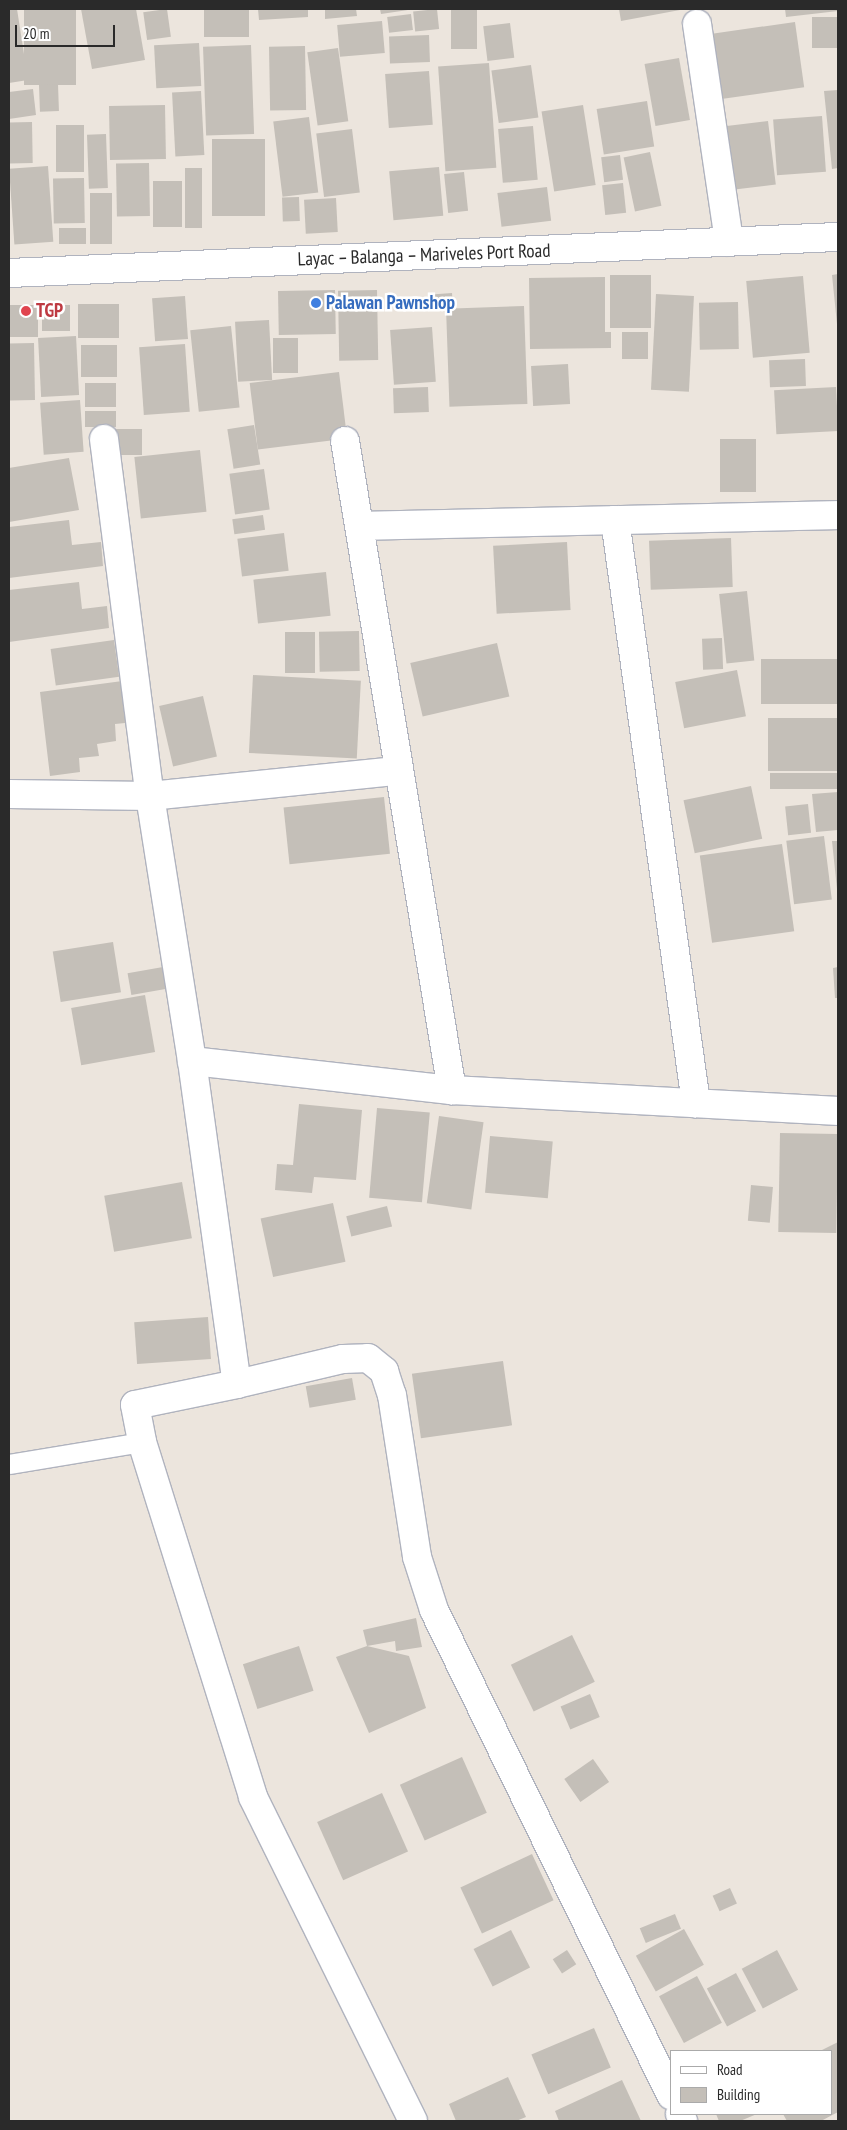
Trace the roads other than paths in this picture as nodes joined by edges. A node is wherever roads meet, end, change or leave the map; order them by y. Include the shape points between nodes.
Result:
1 (697, 24) dead end
2 (838, 237) edge
3 (729, 242) junction
4 (9, 272) edge
5 (104, 439) dead end
6 (346, 441) dead end
7 (838, 515) edge
8 (616, 520) junction
9 (360, 526) junction
10 (398, 771) junction
11 (9, 794) edge
12 (150, 796) junction
13 (192, 1062) junction
14 (452, 1090) junction
15 (696, 1103) junction
16 (838, 1111) edge
17 (237, 1384) junction
18 (142, 1442) junction
19 (9, 1464) edge
20 (670, 2093) edge
21 (413, 2121) edge

1 - 3 street
2 - 3 street, Layac – Balanga – Mariveles Port Road
3 - 4 street, Layac – Balanga – Mariveles Port Road
5 - 12 street
6 - 9 street
7 - 8 street
8 - 9 street
8 - 15 street
9 - 10 street
10 - 12 street
10 - 14 street
11 - 12 street
12 - 13 street
13 - 14 street
13 - 17 street
14 - 15 street
15 - 16 street
17 - 18 street via 135,1405
17 - 20 street via 343,1359 368,1358 384,1371 392,1395 417,1557 434,1610
18 - 19 lane
18 - 21 street via 253,1797

